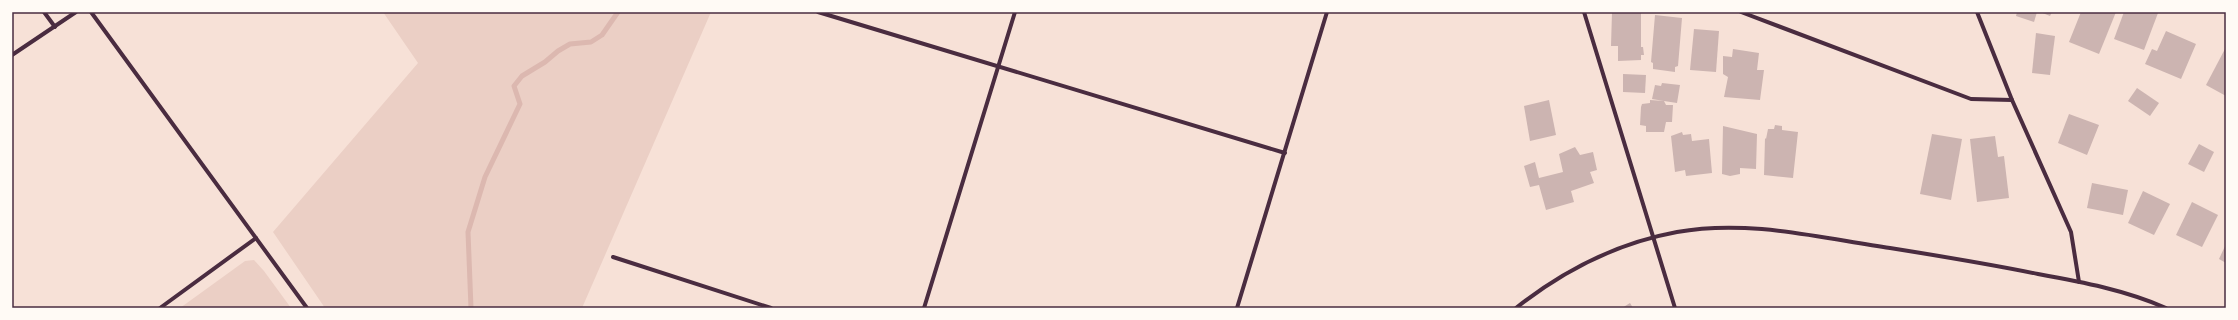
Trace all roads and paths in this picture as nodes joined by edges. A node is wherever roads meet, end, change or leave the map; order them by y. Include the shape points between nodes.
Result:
1 (44, 12) edge
2 (76, 12) edge
3 (91, 12) edge
4 (818, 12) edge
5 (1015, 12) edge
6 (1327, 12) edge
7 (1584, 12) edge
8 (1741, 12) edge
9 (1977, 12) edge
10 (55, 27) junction
11 (12, 55) edge
12 (998, 66) junction
13 (2012, 100) junction
14 (1285, 153) junction
15 (1653, 237) junction
16 (256, 238) junction
17 (613, 257) dead end
18 (2079, 282) junction
19 (160, 308) edge
20 (307, 308) edge
21 (771, 308) edge
22 (924, 308) edge
23 (1237, 308) edge
24 (1516, 308) edge
25 (1674, 308) edge
26 (2166, 308) edge

1 - 10 street
2 - 10 street
3 - 16 street
4 - 12 street
5 - 12 street
6 - 14 street
7 - 15 street
8 - 13 street via 1971,99
9 - 13 street
10 - 11 street
12 - 14 street
12 - 22 street
13 - 18 street via 2071,232
14 - 23 street
15 - 18 street via 1722,228 1765,229 1963,259
15 - 24 street via 1616,248 1573,268
15 - 25 street
16 - 19 street
16 - 20 street
17 - 21 street
18 - 26 street via 2120,290

